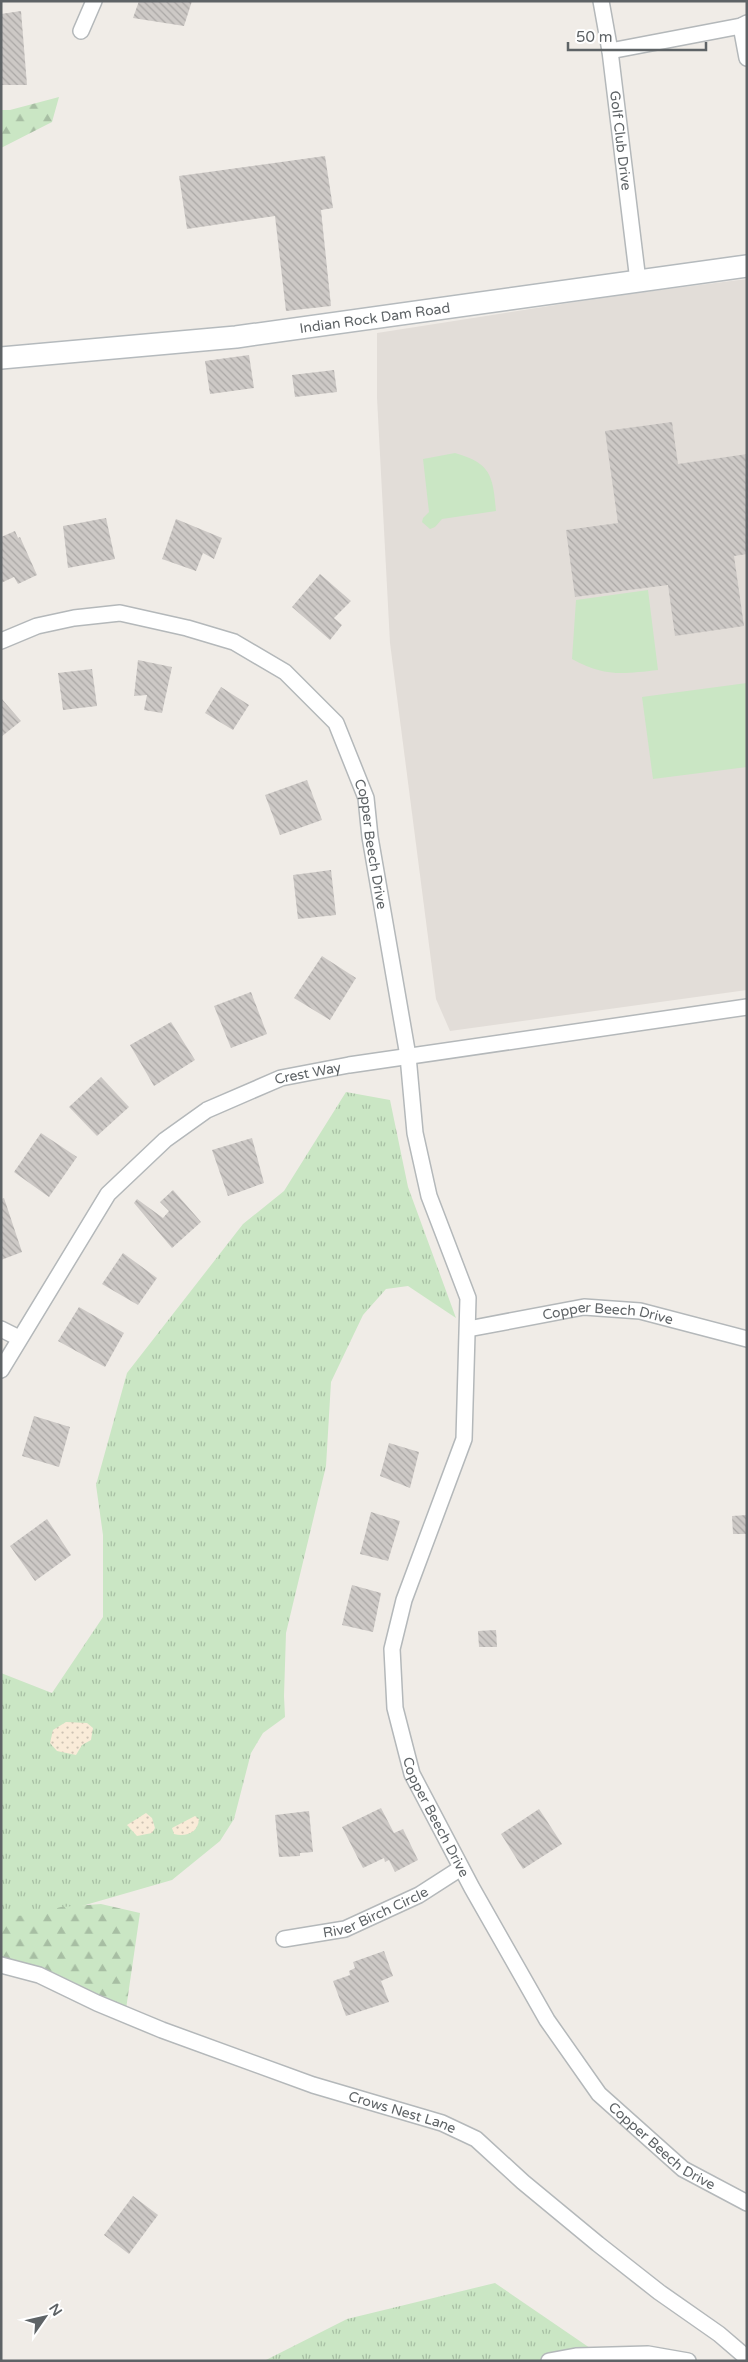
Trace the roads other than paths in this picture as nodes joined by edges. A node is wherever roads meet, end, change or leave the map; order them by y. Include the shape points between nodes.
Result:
1 (94, 1) edge
2 (601, 1) edge
3 (744, 24) edge
4 (81, 31) dead end
5 (610, 51) junction
6 (747, 58) edge
7 (747, 266) edge
8 (638, 281) junction
9 (1, 358) edge
10 (1, 641) edge
11 (747, 1007) edge
12 (408, 1056) junction
13 (1, 1329) edge
14 (468, 1329) junction
15 (19, 1338) junction
16 (747, 1339) edge
17 (1, 1370) edge
18 (461, 1868) junction
19 (284, 1939) dead end
20 (1, 1965) edge
21 (747, 2203) edge
22 (747, 2358) edge
23 (549, 2361) edge
24 (688, 2361) edge

1 - 4 street
2 - 5 street, Golf Club Drive
3 - 5 street
3 - 6 street
5 - 8 street, Golf Club Drive
7 - 8 street, Indian Rock Dam Road
8 - 9 street, Indian Rock Dam Road via 236,337
10 - 12 street, Copper Beech Drive via 46,624 120,613 187,628 234,642 285,672 336,723 366,798
11 - 12 street, Crest Way
12 - 14 street, Copper Beech Drive via 415,1133 429,1196 468,1298
12 - 15 street, Crest Way via 281,1078 207,1110 165,1140 108,1194
13 - 15 street
14 - 16 street, Copper Beech Drive via 584,1307 640,1310
14 - 18 street, Copper Beech Drive via 464,1440 404,1600 392,1649 395,1708 412,1774
15 - 17 street, Crest Way
18 - 19 street, River Birch Circle via 419,1895 345,1929
18 - 21 street, Copper Beech Drive via 547,2020 599,2094 683,2169
20 - 22 street, Crows Nest Lane via 39,1975 96,2003 313,2085 442,2122 476,2140 598,2244
23 - 24 street via 576,2356 648,2354

